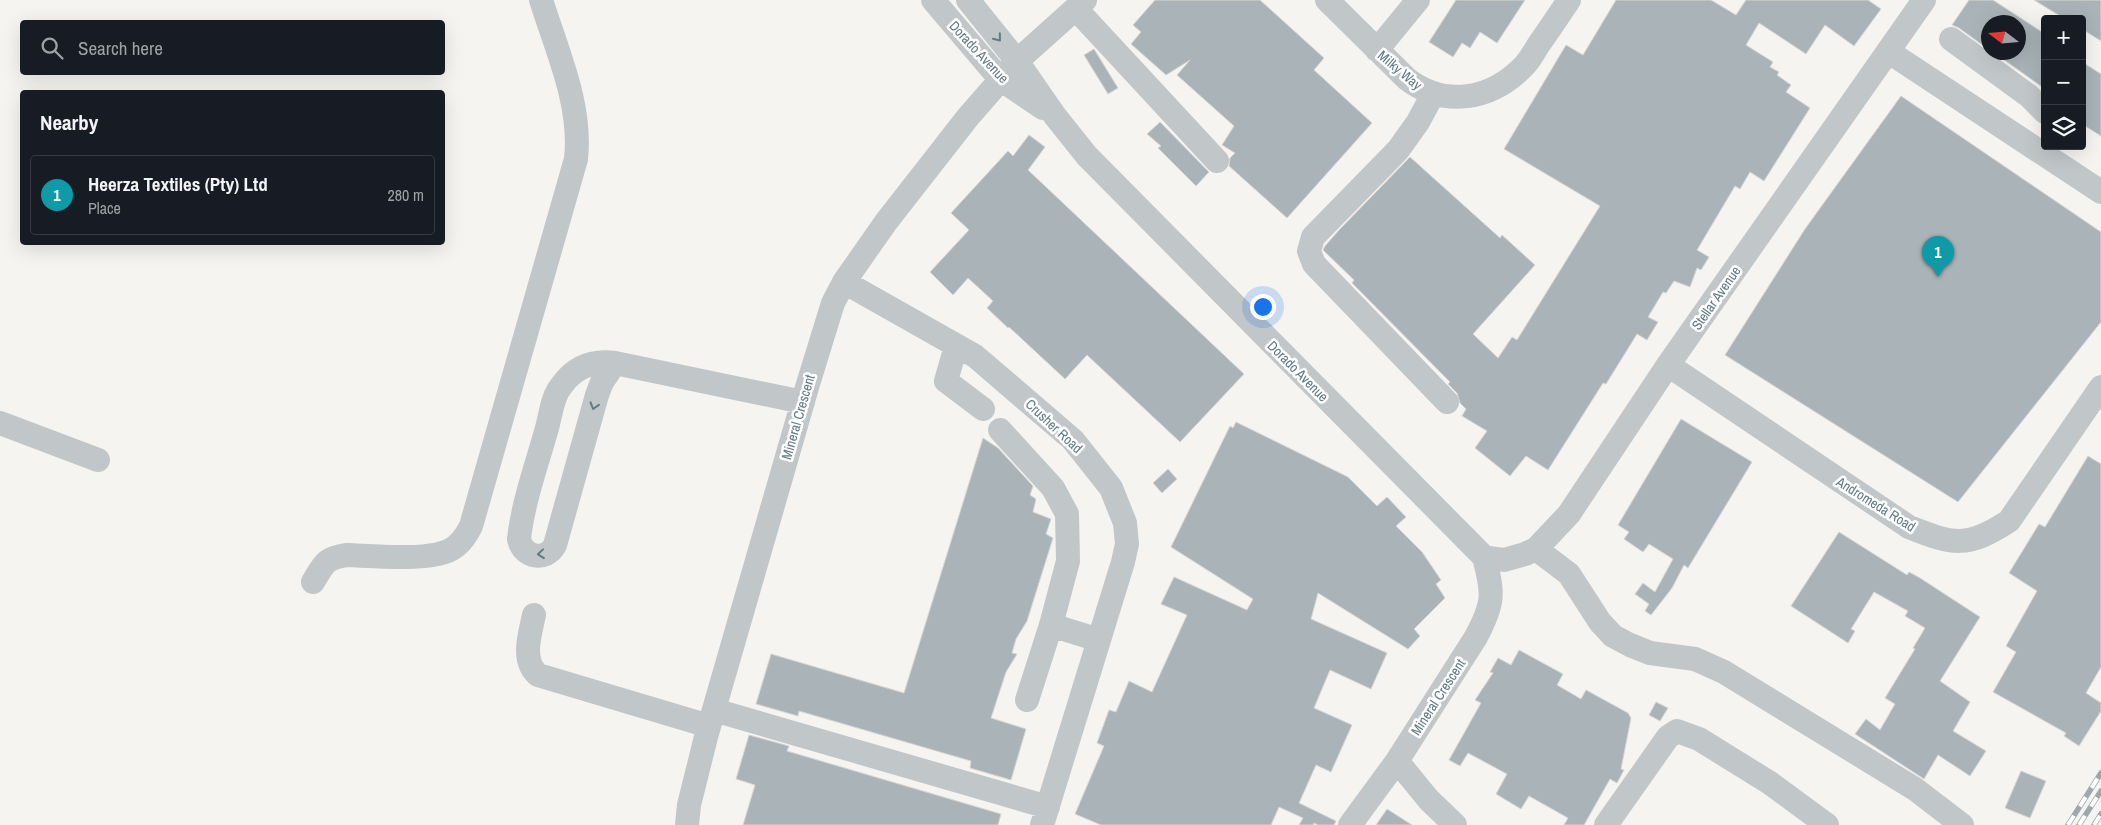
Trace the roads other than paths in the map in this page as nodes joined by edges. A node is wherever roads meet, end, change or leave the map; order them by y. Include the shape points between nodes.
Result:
1 (540, 0) edge
2 (933, 0) edge
3 (968, 0) edge
4 (1327, 0) edge
5 (1418, 0) edge
6 (1569, 0) edge
7 (1924, 0) edge
8 (1080, 4) edge
9 (1951, 39) dead end
10 (1377, 50) junction
11 (1889, 52) junction
12 (1017, 61) junction
13 (1000, 79) junction
14 (1434, 94) junction
15 (2041, 108) edge
16 (1055, 116) junction
17 (2041, 127) edge
18 (2029, 145) junction
19 (1217, 161) dead end
20 (2101, 192) edge
21 (844, 282) junction
22 (956, 346) junction
23 (615, 363) junction
24 (1668, 365) junction
25 (2101, 387) edge
26 (802, 402) junction
27 (1447, 402) dead end
28 (983, 409) dead end
29 (0, 423) edge
30 (1000, 430) dead end
31 (98, 460) dead end
32 (1536, 549) junction
33 (1484, 557) junction
34 (313, 582) dead end
35 (534, 615) dead end
36 (1051, 625) junction
37 (1099, 640) junction
38 (1027, 700) dead end
39 (712, 718) junction
40 (1397, 761) junction
41 (1045, 816) edge
42 (687, 825) edge
43 (1350, 825) edge
44 (1455, 825) edge
45 (1606, 825) edge
46 (1827, 825) edge
47 (1962, 825) edge

1 - 34 street via 577,124 576,159 471,526 458,544 449,551 434,555 335,556 325,561
2 - 13 street, Dorado Avenue
3 -> 12 street, Dorado Avenue
4 - 10 street, Milky Way
5 - 10 street
6 - 14 street, Milky Way via 1525,66 1510,78 1481,94 1450,97
7 - 11 street, Stellar Avenue
8 - 12 street, Mineral Crescent
8 - 19 street
9 - 15 street
10 - 14 street, Milky Way via 1407,79
11 - 18 street
11 - 24 street, Stellar Avenue
12 - 13 street, Mineral Crescent
12 - 16 street, Dorado Avenue
13 - 16 street, Dorado Avenue
13 - 21 street, Mineral Crescent via 924,172
14 - 27 street via 1398,150 1314,237 1309,251 1314,264
16 - 33 street, Dorado Avenue via 1094,163
17 - 18 street
18 - 20 street
21 - 22 street, Crusher Road
21 - 26 street, Mineral Crescent via 824,330
22 - 28 street via 946,381
22 - 37 street, Crusher Road via 982,362 1073,440 1111,488 1125,523 1126,544
23 -> 23 street via 602,382 595,402 555,545 549,554 525,552 521,548 520,530 556,393 572,372 593,362
23 - 26 street
24 - 25 street, Andromeda Road via 1909,527 1935,537 1964,542 1988,535 2009,521
24 - 32 street, Stellar Avenue via 1569,514
26 - 39 street, Mineral Crescent
29 - 31 street
30 - 36 street via 1053,488 1068,514 1068,562
32 - 33 street, Stellar Avenue via 1504,560
32 - 47 street via 1569,574 1613,636 1650,653 1695,659 1724,672 1846,746 1934,793
33 - 40 street, Mineral Crescent via 1491,585 1486,618
35 - 39 street via 528,650 532,670 538,675
36 - 37 street
36 - 38 street
37 - 41 street, Crusher Road
39 - 41 street
39 - 42 street, Mineral Crescent via 689,805
40 - 43 street, Mineral Crescent
40 - 44 street
45 - 46 street via 1668,737 1677,732 1699,739 1770,783

